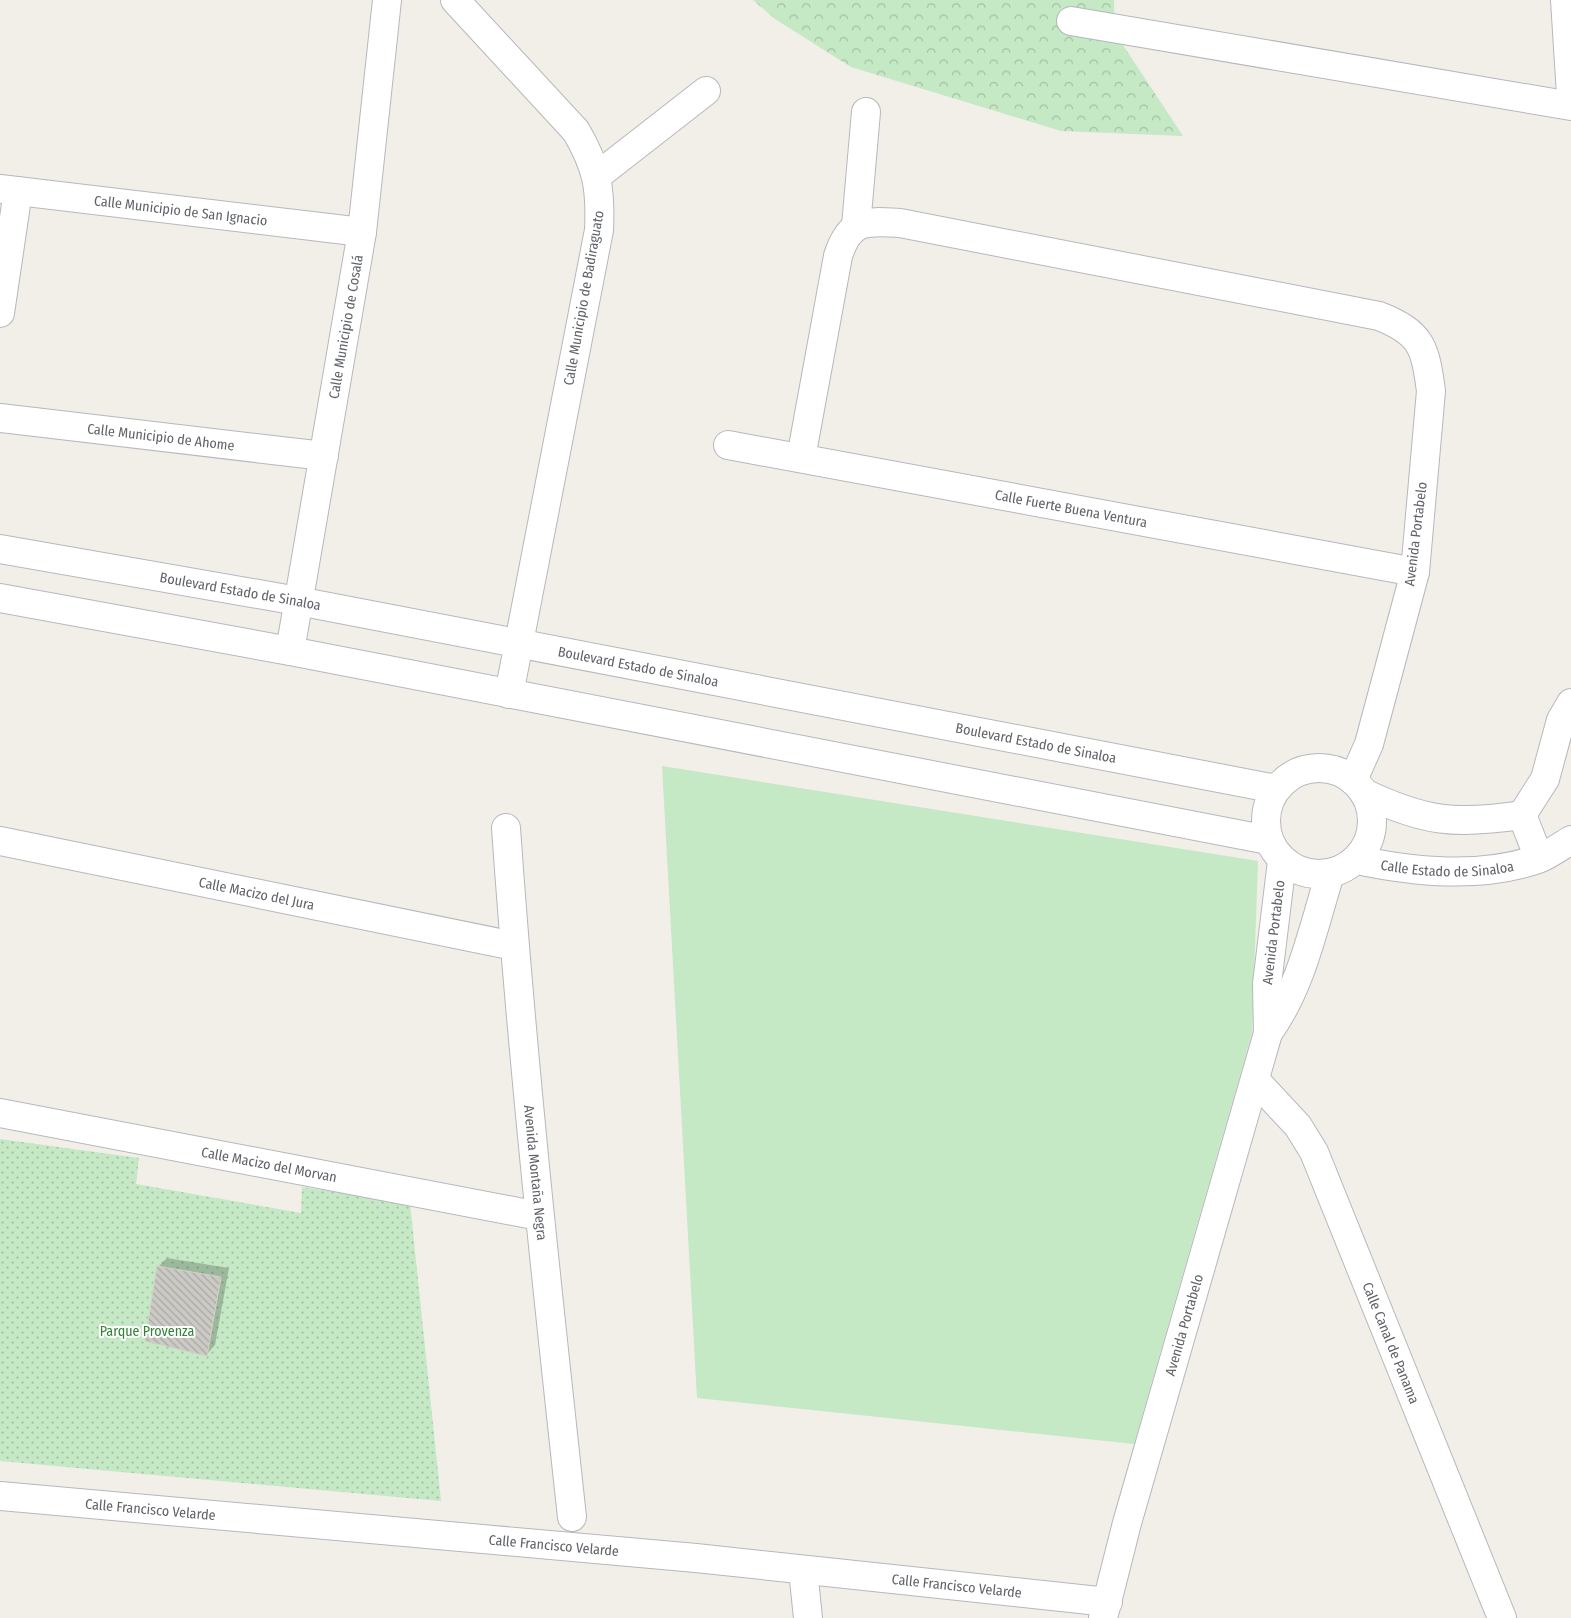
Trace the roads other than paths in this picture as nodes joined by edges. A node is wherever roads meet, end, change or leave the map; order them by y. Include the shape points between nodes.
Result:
1 (387, 0) edge
2 (455, 0) edge
3 (1565, 0) edge
4 (1071, 21) dead end
5 (1571, 90) edge
6 (706, 91) dead end
7 (866, 112) dead end
8 (597, 176) junction
9 (9, 190) edge
10 (856, 226) junction
11 (362, 232) junction
12 (0, 314) edge
13 (0, 418) edge
14 (728, 445) dead end
15 (324, 456) junction
16 (801, 458) junction
17 (0, 549) edge
18 (1415, 572) junction
19 (0, 598) edge
20 (298, 601) junction
21 (518, 643) junction
22 (290, 651) junction
23 (509, 694) junction
24 (1571, 703) edge
25 (1358, 786) junction
26 (1276, 788) junction
27 (1522, 815) junction
28 (506, 828) dead end
29 (1571, 840) edge
30 (0, 841) edge
31 (1275, 851) junction
32 (1539, 858) junction
33 (1356, 860) junction
34 (1330, 874) junction
35 (514, 946) junction
36 (1268, 1033) junction
37 (1256, 1081) junction
38 (0, 1113) edge
39 (539, 1216) junction
40 (0, 1496) edge
41 (572, 1517) dead end
42 (803, 1570) junction
43 (1106, 1610) edge
44 (808, 1618) edge
45 (1502, 1618) edge

1 - 11 street, Calle Municipio de Cosalá
2 - 8 street, Calle Municipio de Badiraguato via 576,131
3 - 5 street
4 - 5 street
6 - 8 street
7 - 10 street
8 - 21 street, Calle Municipio de Badiraguato via 601,202 599,230
9 - 11 street, Calle Municipio de San Ignacio
9 - 12 street
10 - 16 street via 844,238 838,256
10 - 18 street, Avenida Portabelo via 875,222 900,223 1379,316 1402,325 1419,341 1431,391
11 - 15 street, Calle Municipio de Cosalá
13 - 15 street, Calle Municipio de Ahome
14 - 16 street, Calle Fuerte Buena Ventura
15 - 20 street, Calle Municipio de Cosalá
16 - 18 street, Calle Fuerte Buena Ventura
17 - 20 street, Boulevard Estado de Sinaloa
18 - 25 street, Avenida Portabelo
19 - 22 street
20 - 21 street, Boulevard Estado de Sinaloa
20 - 22 street, Calle Municipio de Cosalá
21 - 23 street, Calle Municipio de Badiraguato
21 - 26 street, Boulevard Estado de Sinaloa
22 - 23 street
23 - 31 street
24 - 27 street via 1562,720 1545,779
25 - 26 street via 1334,770 1313,768 1292,775
25 - 27 street via 1401,810 1441,820 1481,821
25 - 33 street via 1372,816 1370,840
26 - 31 street via 1267,804 1265,822
27 - 32 street
28 - 35 street, Avenida Montaña Negra
29 - 32 street, Calle Estado de Sinaloa
30 - 35 street, Calle Macizo del Jura
31 - 34 street via 1305,873
31 - 36 street, Avenida Portabelo via 1267,984
32 - 33 street, Calle Estado de Sinaloa via 1496,868 1449,872 1402,869
33 - 34 street
34 - 36 street, Avenida Portabelo via 1299,978 1284,1011
35 - 39 street, Avenida Montaña Negra
36 - 37 street, Avenida Portabelo
37 - 43 street, Avenida Portabelo via 1127,1523
37 - 45 street, Calle Canal de Panama via 1298,1126 1314,1152
38 - 39 street, Calle Macizo del Morvan
39 - 41 street, Avenida Montaña Negra
40 - 42 street, Calle Francisco Velarde
42 - 43 street, Calle Francisco Velarde
42 - 44 street

